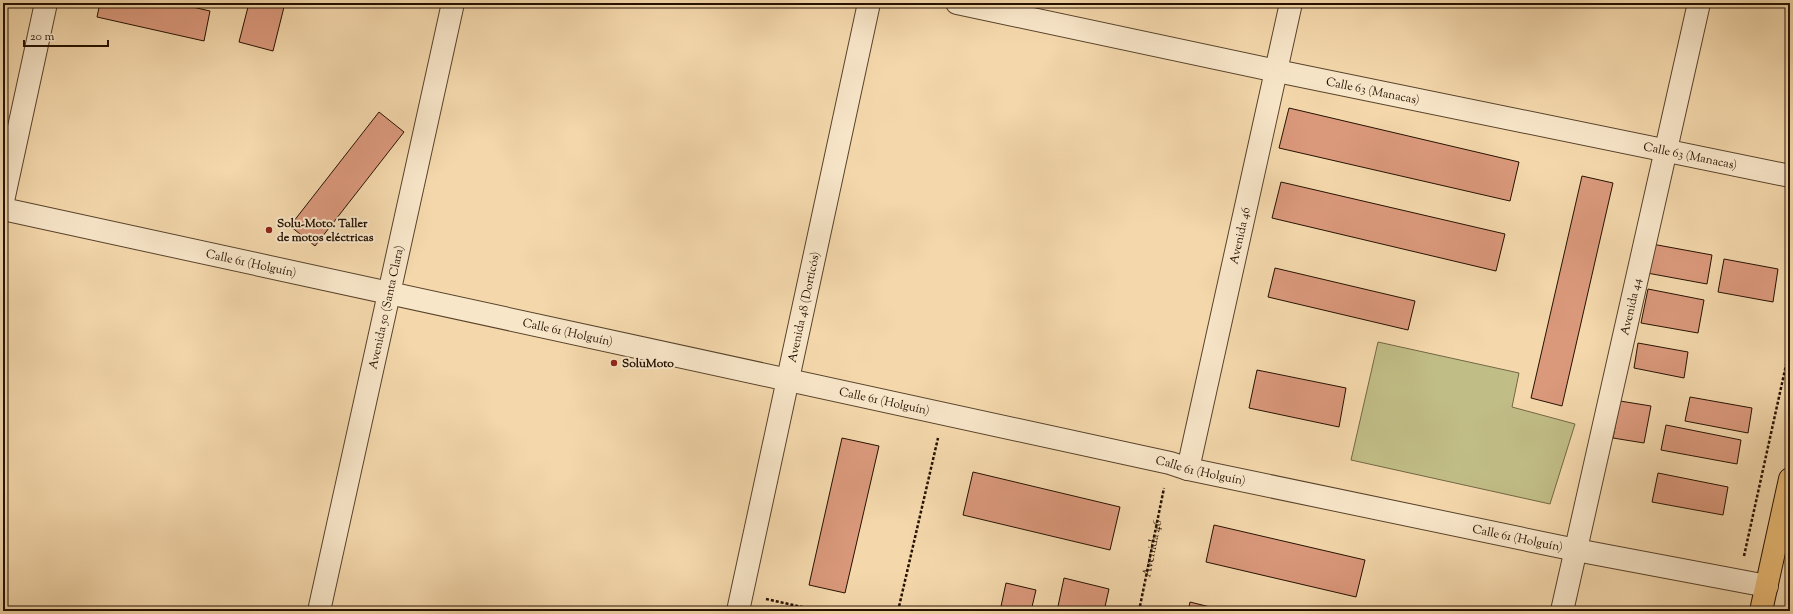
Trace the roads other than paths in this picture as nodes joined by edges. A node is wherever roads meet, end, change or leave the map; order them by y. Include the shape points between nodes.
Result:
1 (46, 3) edge
2 (453, 3) edge
3 (869, 3) edge
4 (957, 3) edge
5 (1291, 3) edge
6 (1699, 3) edge
7 (1277, 71) junction
8 (1666, 151) junction
9 (1790, 176) edge
10 (3, 201) edge
11 (3, 209) edge
12 (389, 294) junction
13 (787, 381) junction
14 (1179, 466) junction
15 (1790, 478) edge
16 (1576, 550) junction
17 (1767, 586) junction
18 (740, 602) edge
19 (319, 611) edge
20 (1562, 611) edge
21 (1761, 611) edge

1 - 10 street
2 - 12 street, Avenida 50 (Santa Clara)
3 - 13 street, Avenida 48 (Dorticós)
4 - 7 street, Calle 63 (Manacas)
5 - 7 street, Avenida 46
6 - 8 street, Avenida 44
7 - 8 street, Calle 63 (Manacas)
7 - 14 street, Avenida 46
8 - 9 street, Calle 63 (Manacas)
8 - 16 street, Avenida 44
11 - 12 street, Calle 61 (Holguín)
12 - 13 street, Calle 61 (Holguín)
12 - 19 street, Avenida 50 (Santa Clara)
13 - 14 street, Calle 61 (Holguín)
13 - 18 street, Avenida 48 (Dorticós)
14 - 16 street, Calle 61 (Holguín)
15 - 17 main road
16 - 17 street, Calle 61 (Holguín)
16 - 20 street, Avenida 44
17 - 21 main road

